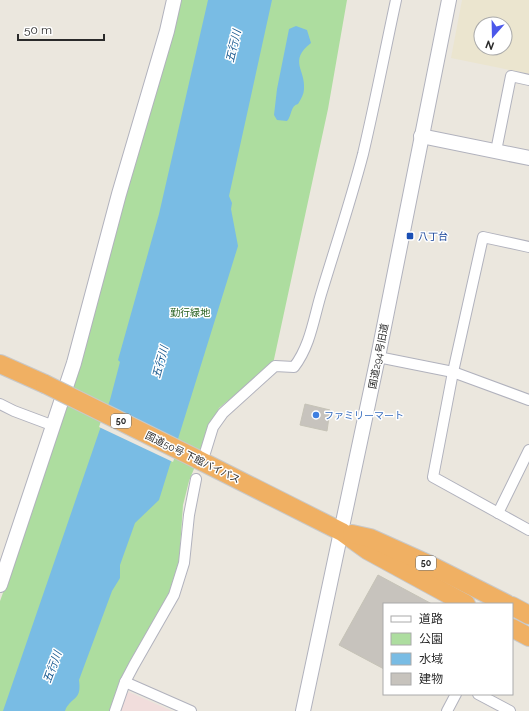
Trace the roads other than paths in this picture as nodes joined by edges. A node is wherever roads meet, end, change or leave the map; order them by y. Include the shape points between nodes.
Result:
1 (174, 0) edge
2 (396, 0) edge
3 (449, 0) edge
4 (529, 80) edge
5 (421, 136) junction
6 (496, 151) junction
7 (529, 158) edge
8 (529, 247) edge
9 (378, 357) junction
10 (0, 364) edge
11 (453, 372) junction
12 (529, 400) edge
13 (0, 404) edge
14 (54, 426) junction
15 (201, 456) junction
16 (528, 456) edge
17 (196, 479) dead end
18 (498, 513) junction
19 (529, 530) edge
20 (342, 532) junction
21 (0, 585) edge
22 (464, 603) edge
23 (505, 603) edge
24 (513, 607) edge
25 (529, 615) edge
26 (513, 629) edge
27 (529, 637) edge
28 (125, 682) junction
29 (455, 695) edge
30 (480, 695) edge
31 (116, 711) edge
32 (191, 711) edge
33 (303, 711) edge
34 (447, 711) edge
35 (510, 711) edge

1 - 14 street via 74,363
2 - 15 street via 363,154 312,329 300,360 294,367 275,366 222,413
3 - 5 street, 国道294号旧道
4 - 6 street via 511,76
5 - 6 street
5 - 9 street, 国道294号旧道
6 - 7 street
8 - 11 street via 483,238
9 - 11 street
9 - 20 street, 国道294号旧道
10 - 15 highway, 国道50号 下館バイパス / 50, bridge
11 - 12 street
11 - 18 street via 433,477
13 - 14 street
14 - 21 street
15 - 20 highway, 国道50号 下館バイパス / 50
16 - 18 street
17 - 28 street via 188,515 184,563 174,596
18 - 19 street
20 - 22 highway, 国道50号 下館バイパス / 50 via 368,550
20 - 23 highway, 国道50号 下館バイパス / 50 via 370,538
20 - 33 street, 国道294号旧道
24 - 25 highway
26 - 27 highway
28 - 31 street
28 - 32 street
29 - 34 street
30 - 35 street

